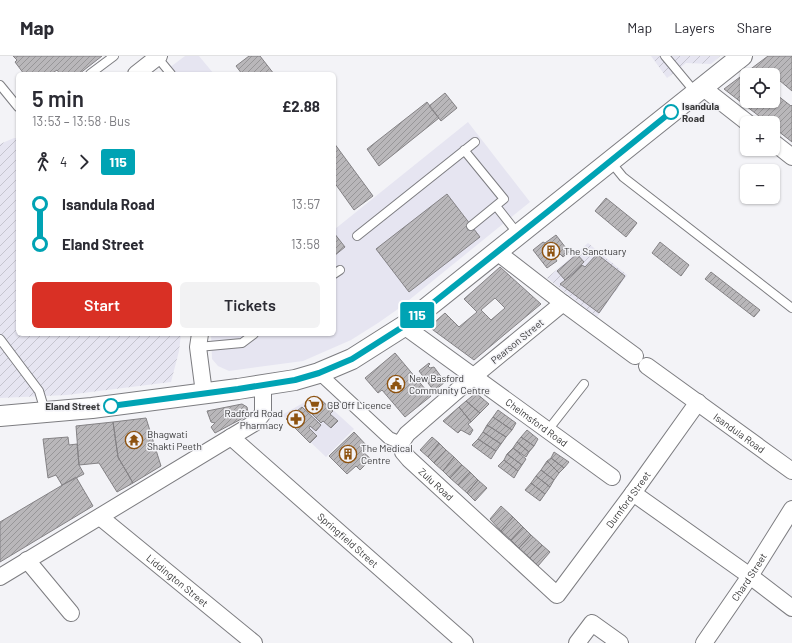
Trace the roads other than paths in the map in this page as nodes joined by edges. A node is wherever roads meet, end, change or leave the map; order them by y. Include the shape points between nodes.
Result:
1 (114, 56) edge
2 (665, 56) edge
3 (742, 56) edge
4 (158, 57) edge
5 (93, 72) edge
6 (139, 72) edge
7 (169, 72) edge
8 (0, 85) edge
9 (698, 89) junction
10 (16, 105) edge
11 (740, 118) edge
12 (475, 142) dead end
13 (780, 148) edge
14 (464, 150) junction
15 (792, 157) edge
16 (610, 161) junction
17 (496, 206) junction
18 (471, 226) dead end
19 (518, 234) junction
20 (357, 236) dead end
21 (497, 252) junction
22 (563, 303) junction
23 (792, 308) edge
24 (404, 326) junction
25 (251, 336) edge
26 (0, 339) edge
27 (199, 340) edge
28 (319, 373) junction
29 (474, 376) junction
30 (584, 384) dead end
31 (263, 385) junction
32 (204, 393) junction
33 (698, 402) junction
34 (46, 412) junction
35 (0, 416) edge
36 (548, 430) junction
37 (231, 437) junction
38 (401, 443) junction
39 (792, 471) edge
40 (612, 477) dead end
41 (633, 493) junction
42 (792, 509) edge
43 (100, 517) junction
44 (28, 560) junction
45 (0, 576) edge
46 (750, 576) junction
47 (557, 596) joint
48 (792, 608) edge
49 (71, 613) dead end
50 (254, 643) edge
51 (466, 643) edge
52 (577, 643) edge
53 (620, 643) edge
54 (704, 643) edge

1 - 5 lane
2 - 9 lane
3 - 9 street
4 - 6 street
4 - 7 lane
8 - 10 lane
9 - 11 street
9 - 16 street
12 - 14 lane
13 - 15 street
14 - 17 lane via 504,199
14 - 20 lane
16 - 19 street
16 - 23 lane via 623,177
17 - 18 lane
17 - 19 lane
19 - 21 street
21 - 22 street, Isandula Road
21 - 24 street
22 - 29 street, Pearson Street
22 - 33 street, Isandula Road
24 - 28 street via 359,355
24 - 29 street, Chelmsford Road
25 - 27 lane via 242,343
26 - 34 lane via 39,391
27 - 32 street
28 - 31 street
28 - 38 street via 390,438
29 - 36 street, Chelmsford Road
29 - 38 street, Pearson Street via 407,434
30 - 36 lane
31 - 32 street
31 - 37 street via 263,414 256,422
32 - 34 street
33 - 39 street, Isandula Road
33 - 41 street, Durnford Street
34 - 35 street
36 - 40 street, Chelmsford Road
37 - 43 street
37 - 51 street, Springfield Street
38 - 47 street, Zulu Road via 403,452 409,459
41 - 46 street
41 - 47 street, Durnford Street
42 - 46 street, Chard Street
43 - 44 street
43 - 50 street, Liddington Street
44 - 45 street
44 - 49 street
46 - 48 street
46 - 54 street, Chard Street
52 - 53 street via 592,623

